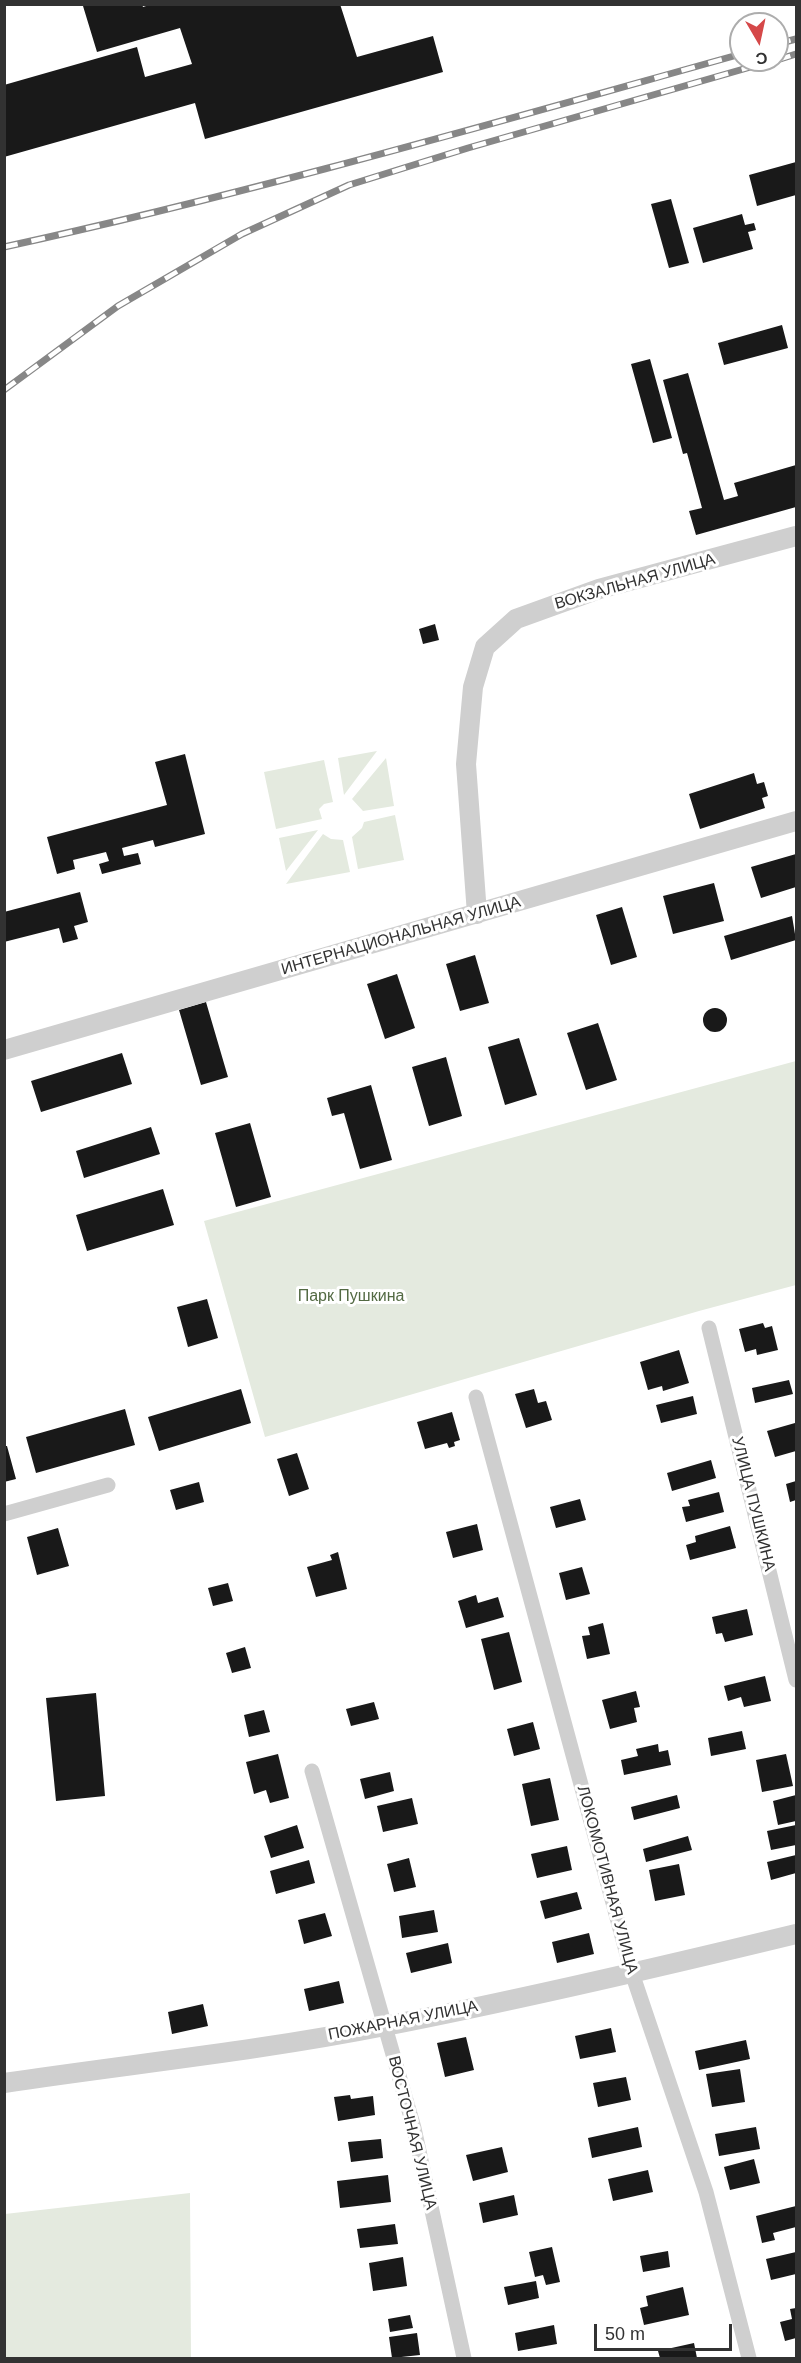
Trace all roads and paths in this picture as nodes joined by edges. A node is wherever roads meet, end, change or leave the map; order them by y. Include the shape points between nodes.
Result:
1 (796, 536) edge
2 (796, 821) edge
3 (477, 914) junction
4 (4, 1050) edge
5 (709, 1328) dead end
6 (476, 1397) dead end
7 (108, 1485) dead end
8 (4, 1514) edge
9 (796, 1680) edge
10 (312, 1771) dead end
11 (796, 1934) edge
12 (632, 1973) junction
13 (384, 2026) junction
14 (4, 2083) edge
15 (464, 2358) edge
16 (749, 2358) edge

1 - 3 street, ВОКЗАЛЬНАЯ УЛИЦА via 599,589 516,619 485,647 473,687 466,764
2 - 3 street, ИНТЕРНАЦИОНАЛЬНАЯ УЛИЦА
3 - 4 street, ИНТЕРНАЦИОНАЛЬНАЯ УЛИЦА
5 - 9 street, УЛИЦА ПУШКИНА
6 - 12 street, ЛОКОМОТИВНАЯ УЛИЦА
7 - 8 street
10 - 13 street, ВОСТОЧНАЯ УЛИЦА
11 - 12 street, ПОЖАРНАЯ УЛИЦА
12 - 13 street, ПОЖАРНАЯ УЛИЦА
12 - 16 street, ЛОКОМОТИВНАЯ УЛИЦА via 706,2192
13 - 14 street, ПОЖАРНАЯ УЛИЦА
13 - 15 street, ВОСТОЧНАЯ УЛИЦА via 414,2128

